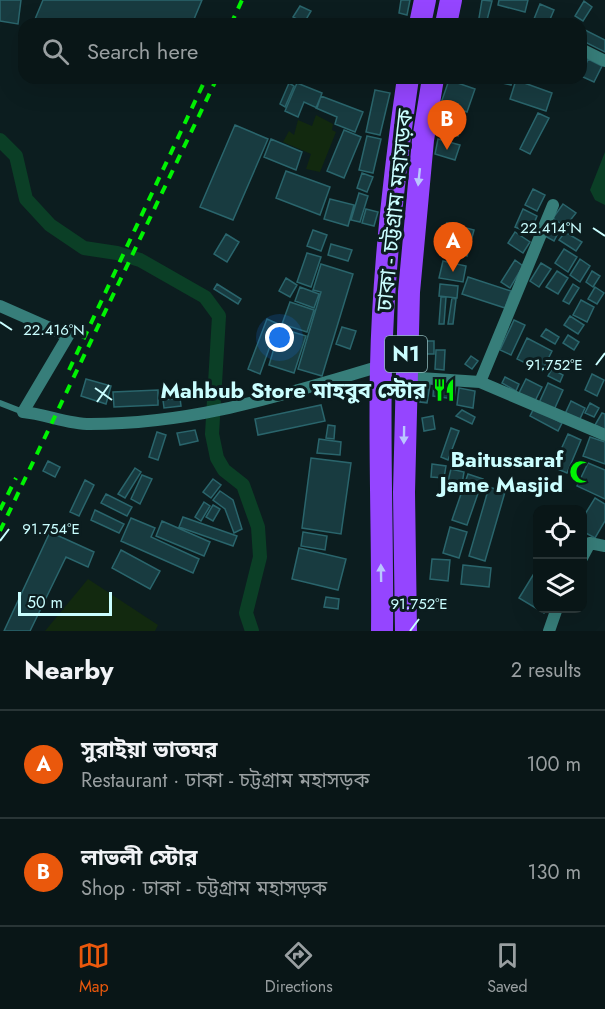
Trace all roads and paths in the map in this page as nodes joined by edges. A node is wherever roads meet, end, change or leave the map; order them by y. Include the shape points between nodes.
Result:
1 (425, 0) edge
2 (451, 0) edge
3 (421, 18) edge
4 (447, 18) edge
5 (587, 53) edge
6 (605, 61) edge
7 (407, 84) edge
8 (432, 84) edge
9 (553, 205) dead end
10 (0, 306) edge
11 (381, 366) junction
12 (405, 377) junction
13 (480, 382) junction
14 (0, 404) edge
15 (22, 412) junction
16 (605, 435) edge
17 (605, 546) edge
18 (587, 549) edge
19 (556, 613) edge
20 (382, 631) edge
21 (406, 631) edge
22 (549, 631) edge

1 - 3 highway
2 - 4 highway
5 - 6 street
7 - 11 highway, ঢাকা - চট্টগ্রাম মহাসড়ক / N1 via 393,191
8 -> 12 highway, ঢাকা - চট্টগ্রাম মহাসড়ক / N1 via 416,202
9 - 13 street
10 - 15 street via 68,336
11 - 15 street via 230,410 173,420 88,424
20 -> 11 highway, ঢাকা - চট্টগ্রাম মহাসড়ক / N1
12 - 13 street
12 -> 21 highway, ঢাকা - চট্টগ্রাম মহাসড়ক / N1
13 - 16 street
14 - 15 lane
17 - 18 street via 590,543
19 - 22 street

